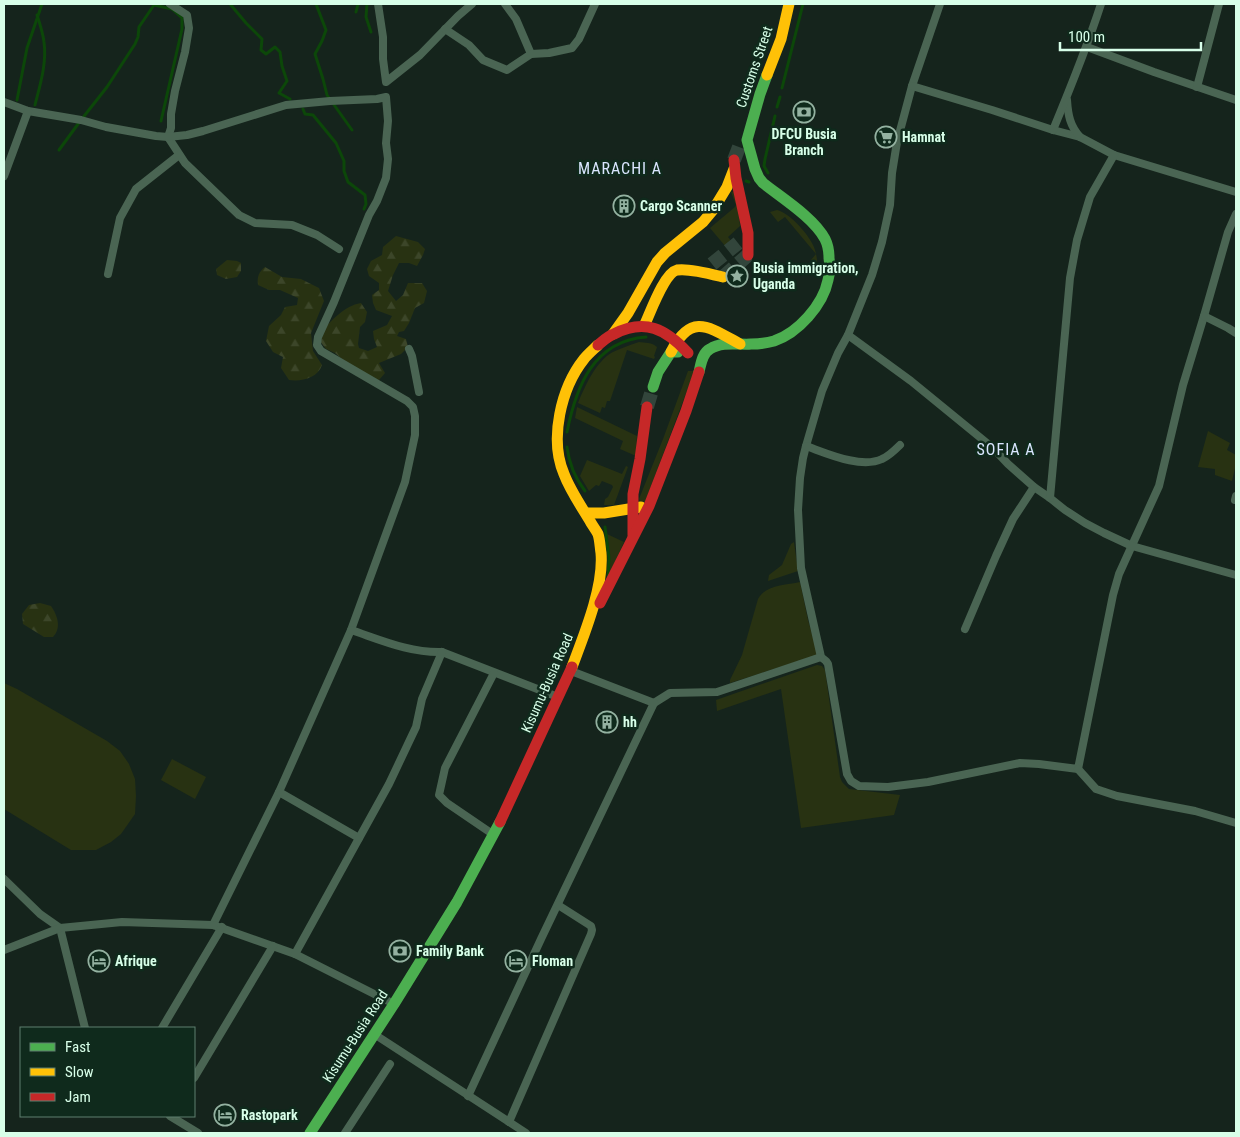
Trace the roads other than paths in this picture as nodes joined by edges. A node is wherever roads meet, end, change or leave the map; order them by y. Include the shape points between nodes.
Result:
1 (170, 4) edge
2 (378, 4) edge
3 (472, 4) edge
4 (505, 4) edge
5 (595, 4) edge
6 (789, 4) edge
7 (940, 4) edge
8 (1101, 4) edge
9 (1219, 4) edge
10 (444, 30) junction
11 (1087, 47) junction
12 (531, 54) junction
13 (386, 82) junction
14 (912, 86) junction
15 (1197, 86) junction
16 (386, 97) junction
17 (1067, 97) junction
18 (1236, 100) edge
19 (4, 102) edge
20 (28, 111) junction
21 (1053, 130) junction
22 (168, 137) junction
23 (1080, 137) junction
24 (179, 154) junction
25 (1114, 155) junction
26 (4, 176) edge
27 (1236, 192) edge
28 (1236, 214) edge
29 (748, 233) junction
30 (738, 243) tunnel mouth
31 (339, 249) dead end
32 (748, 255) dead end
33 (712, 264) tunnel mouth
34 (700, 272) junction
35 (108, 274) dead end
36 (722, 277) dead end
37 (1204, 316) junction
38 (644, 326) junction
39 (1236, 333) edge
40 (613, 334) junction
41 (848, 335) junction
42 (677, 341) junction
43 (741, 344) junction
44 (409, 349) dead end
45 (670, 352) junction
46 (688, 353) junction
47 (704, 354) junction
48 (653, 387) tunnel mouth
49 (419, 392) dead end
50 (646, 407) tunnel mouth
51 (900, 445) dead end
52 (806, 446) junction
53 (1034, 487) junction
54 (1050, 498) junction
55 (649, 506) junction
56 (633, 509) junction
57 (586, 513) junction
58 (633, 538) junction
59 (1132, 546) junction
60 (1236, 575) edge
61 (964, 629) dead end
62 (351, 630) junction
63 (586, 631) junction
64 (442, 652) junction
65 (821, 657) junction
66 (570, 670) junction
67 (494, 673) junction
68 (558, 697) junction
69 (654, 703) junction
70 (1078, 769) junction
71 (279, 792) junction
72 (1236, 823) edge
73 (494, 835) junction
74 (359, 838) junction
75 (4, 879) edge
76 (558, 904) junction
77 (213, 925) junction
78 (222, 927) junction
79 (60, 928) junction
80 (274, 946) junction
81 (4, 950) edge
82 (295, 954) junction
83 (394, 1004) junction
84 (85, 1027) edge
85 (163, 1027) edge
86 (374, 1034) junction
87 (390, 1064) dead end
88 (195, 1076) edge
89 (468, 1096) junction
90 (173, 1117) edge
91 (509, 1122) junction
92 (198, 1133) edge
93 (310, 1133) edge
94 (345, 1133) edge
95 (526, 1133) edge

1 - 22 street via 187,15 189,28
2 - 13 street
3 - 10 street
4 - 12 street via 516,19
5 - 12 street via 572,48
6 - 43 highway, Customs Street via 743,143 759,178 816,226 825,240 828,283 800,326 782,338
7 - 14 street
8 - 11 street
9 - 15 street
10 - 12 street via 468,45 483,60 507,70
10 - 13 street via 420,55
11 - 15 street
11 - 17 street
13 - 16 street
14 - 21 street
14 - 41 street via 897,142 882,242
15 - 18 street
16 - 22 street via 286,105 203,131
16 - 62 street via 386,178 317,341 321,351 407,401 415,416 405,482
17 - 21 street
17 - 23 street via 1068,114 1073,129
19 - 20 street
20 - 22 street
20 - 26 street
21 - 23 street
22 - 24 street
23 - 25 street
24 - 31 street via 185,164 239,215 255,223 292,225
24 - 35 street via 136,189 120,218
25 - 27 street
25 - 54 street via 1090,197 1076,240
28 - 37 street
29 - 30 highway
29 - 32 highway
29 - 40 highway via 734,164 727,187 713,210 657,262
33 - 34 highway
34 - 36 highway
34 - 38 highway via 679,270 666,278
37 - 39 street
37 - 59 street via 1183,385 1159,486
38 - 40 highway, Kisumu-Busia Road
38 - 42 highway via 664,332
40 - 57 highway, Kisumu-Busia Road via 584,359 570,382 556,435 564,475
41 - 52 street via 822,391
41 - 53 street via 993,448
42 - 43 highway via 690,328 699,326
42 - 45 highway
42 - 46 highway
43 - 47 highway, Customs Street via 719,346
44 - 49 street
45 - 46 highway
45 - 48 highway
46 - 47 highway
47 - 55 highway via 680,428
50 - 56 highway
51 - 52 street via 883,459 862,462
52 - 65 street via 798,510 801,568
53 - 54 street
53 - 61 street via 1013,519
54 - 59 street via 1085,523
55 - 56 highway
55 - 58 highway
56 - 57 highway via 604,514
56 - 58 highway
57 - 63 highway, Kisumu-Busia Road via 598,535 601,555 600,580
58 - 63 highway
59 - 60 street
59 - 70 street via 1109,608
62 - 64 street via 403,648
62 - 71 street
63 - 66 highway, Kisumu-Busia Road
64 - 67 street
64 - 74 street via 422,699 416,727
65 - 69 street via 716,692 670,693
65 - 70 street via 828,664 847,774 858,786 888,787 928,782 1020,764
66 - 68 highway, Kisumu-Busia Road
66 - 69 street
67 - 68 street
67 - 73 street via 445,768 439,795
68 - 73 highway, Kisumu-Busia Road
69 - 76 street
70 - 72 street via 1096,789
71 - 74 street
71 - 77 street
73 - 83 highway, Kisumu-Busia Road
74 - 82 street
75 - 79 street via 40,914
76 - 89 street
76 - 91 street via 591,926 592,930
77 - 78 street
77 - 79 street via 122,922
78 - 80 street
78 - 85 street
79 - 81 street
79 - 84 street
80 - 82 street
80 - 88 street
82 - 83 street
83 - 86 highway, Kisumu-Busia Road
86 - 89 street
86 - 93 highway, Kisumu-Busia Road
87 - 94 street
89 - 91 street
90 - 92 street
91 - 95 street

